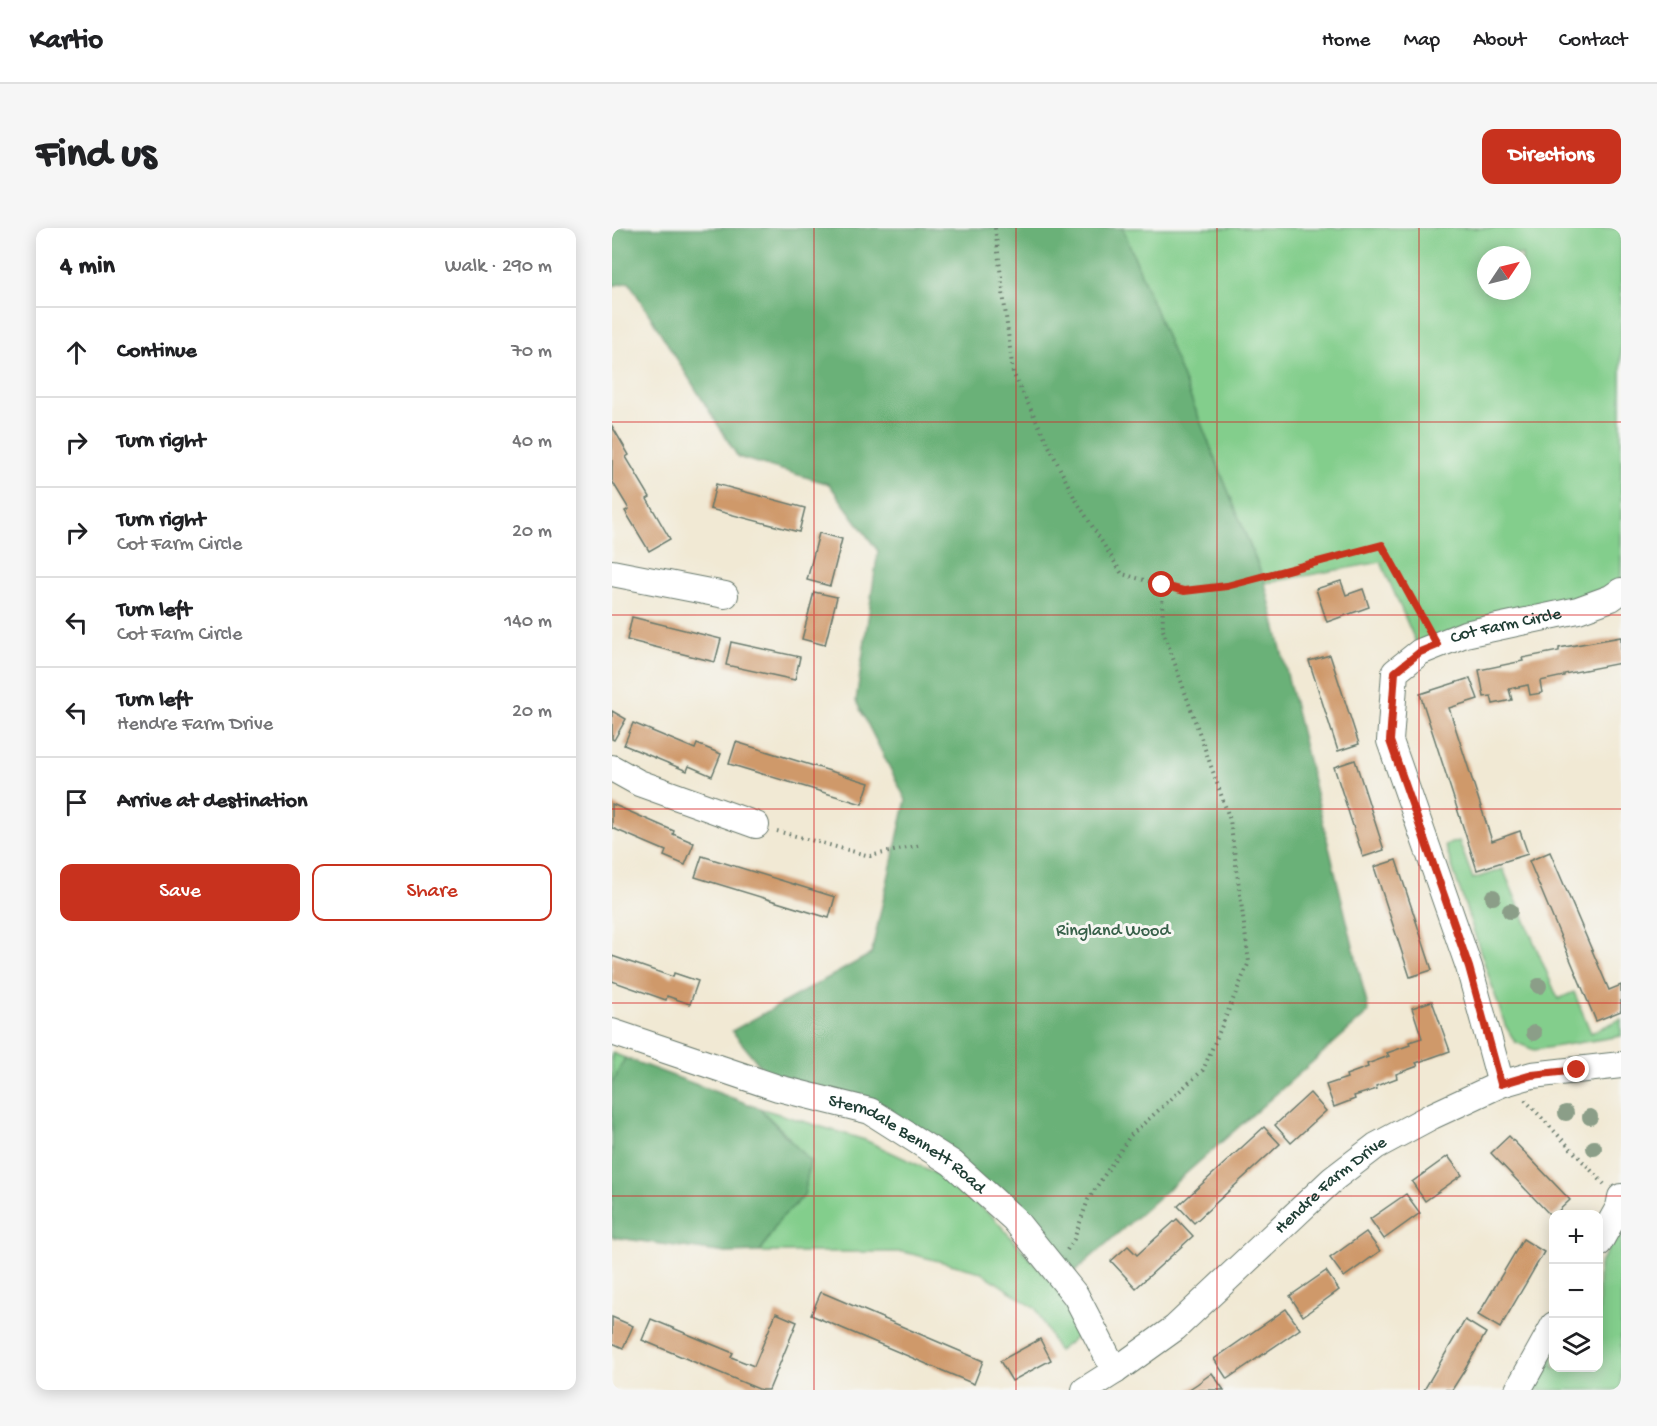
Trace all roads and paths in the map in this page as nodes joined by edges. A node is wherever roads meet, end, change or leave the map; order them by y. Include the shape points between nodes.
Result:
1 (995, 228) edge
2 (612, 573) edge
3 (1162, 585) junction
4 (1621, 591) edge
5 (725, 595) dead end
6 (1437, 645) junction
7 (612, 768) edge
8 (756, 825) joint
9 (921, 845) dead end
10 (612, 1032) edge
11 (1621, 1065) edge
12 (1505, 1083) junction
13 (1620, 1203) edge
14 (1603, 1235) edge
15 (1055, 1270) junction
16 (1549, 1334) edge
17 (1115, 1371) junction
18 (1085, 1390) edge
19 (1518, 1390) edge

1 - 3 path via 1013,373 1074,497 1122,574
2 - 5 street
3 - 6 path via 1184,591 1227,586 1382,545
3 - 15 path via 1163,630 1230,820 1249,962 1203,1070 1130,1136 1088,1200 1074,1239
4 - 6 street, Cot Farm Circle via 1578,610 1465,634
6 - 12 street, Cot Farm Circle via 1420,652 1395,672 1390,741
7 - 8 street via 639,783
8 - 9 path via 870,856
10 - 15 street, Sterndale Bennett Road via 778,1088 870,1112 952,1163 1014,1218
11 - 12 street, Hendre Farm Drive via 1532,1075
12 - 13 path
12 - 17 street, Hendre Farm Drive via 1376,1146 1334,1179 1175,1328
13 - 14 street
15 - 17 street, Sterndale Bennett Road via 1076,1296
16 - 19 street
17 - 18 street, Hendre Farm Drive

